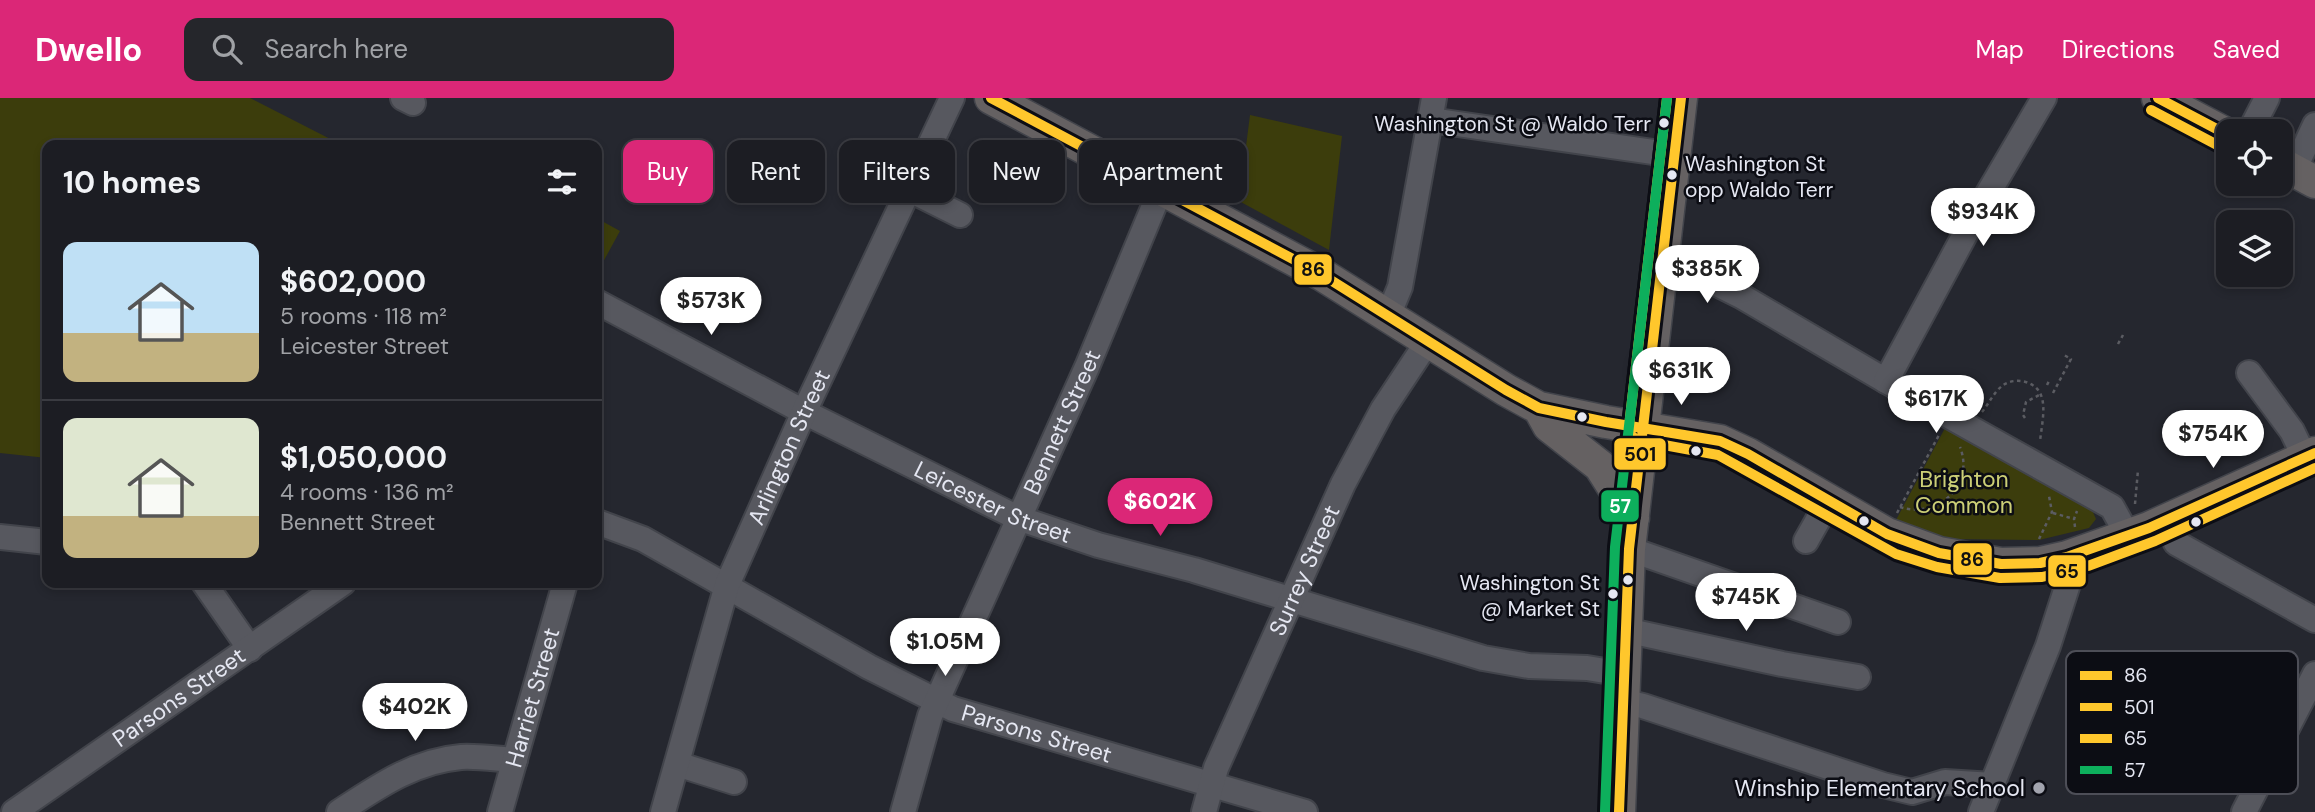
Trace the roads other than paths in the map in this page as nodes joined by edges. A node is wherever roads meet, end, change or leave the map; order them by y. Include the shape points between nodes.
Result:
1 (952, 98) edge
2 (991, 98) edge
3 (1681, 98) edge
4 (2043, 98) edge
5 (2267, 98) edge
6 (2178, 102) edge
7 (1432, 109) edge
8 (2256, 119) edge
9 (2315, 125) edge
10 (2216, 127) edge
11 (933, 140) edge
12 (1079, 145) edge
13 (1674, 155) junction
14 (2296, 172) edge
15 (904, 203) edge
16 (936, 203) edge
17 (1155, 203) edge
18 (1187, 203) edge
19 (960, 215) dead end
20 (1661, 265) junction
21 (602, 305) edge
22 (1388, 316) junction
23 (1428, 341) junction
24 (2249, 373) dead end
25 (1886, 381) junction
26 (1539, 408) junction
27 (804, 412) junction
28 (1643, 428) junction
29 (2310, 456) edge
30 (1828, 502) junction
31 (1018, 518) junction
32 (1633, 518) junction
33 (2165, 520) junction
34 (602, 524) edge
35 (2128, 536) junction
36 (0, 537) edge
37 (42, 541) edge
38 (1806, 541) dead end
39 (2072, 545) junction
40 (1629, 549) junction
41 (727, 585) junction
42 (207, 588) edge
43 (336, 588) edge
44 (564, 588) edge
45 (1290, 599) junction
46 (2315, 620) edge
47 (1838, 622) dead end
48 (1625, 630) junction
49 (250, 649) junction
50 (2315, 674) edge
51 (1858, 677) dead end
52 (1622, 687) junction
53 (938, 700) junction
54 (2298, 711) edge
55 (515, 760) junction
56 (677, 764) junction
57 (734, 782) dead end
58 (1212, 785) junction
59 (1993, 785) junction
60 (2259, 794) edge
61 (1918, 802) edge
62 (0, 804) edge
63 (2252, 810) edge
64 (2, 812) edge
65 (14, 812) edge
66 (339, 812) edge
67 (500, 812) edge
68 (663, 812) edge
69 (904, 812) edge
70 (1204, 812) edge
71 (1305, 812) edge
72 (1619, 812) edge
73 (1981, 812) edge

1 - 11 street, Arlington Street
2 - 12 main road
3 - 13 main road
4 - 25 street
5 - 8 street
6 - 10 main road
7 - 13 street
7 - 22 street via 1400,287
9 - 14 street
13 - 20 main road
15 - 27 street, Arlington Street
16 - 19 street
17 - 31 street, Bennett Street
18 - 22 main road via 1321,274
20 - 25 street via 1687,269 1741,296
20 - 28 main road
21 - 27 street, Leicester Street
22 - 23 main road
23 - 26 main road
23 - 45 street, Surrey Street via 1368,437
24 - 29 street
25 - 35 street via 2112,507
26 - 28 main road
26 - 32 main road via 1554,431 1600,466
27 - 31 street, Leicester Street
27 - 41 street, Arlington Street
28 - 30 main road via 1723,442
28 - 32 main road
29 - 33 main road
30 - 38 street
30 - 39 main road via 1887,534 1940,554 2001,564 2039,563
31 - 45 street, Leicester Street
31 - 53 street, Bennett Street
32 - 40 main road
33 - 35 main road
33 - 46 street via 2176,543
34 - 41 street, Parsons Street via 643,539
35 - 39 main road
36 - 37 street
39 - 59 street via 2067,587 2048,646
40 - 47 street
40 - 48 main road
41 - 53 street, Parsons Street via 869,667
41 - 56 street, Arlington Street
42 - 49 street
43 - 49 street, Parsons Street
44 - 55 street, Harriet Street
45 - 52 street, Leicester Street via 1483,658 1529,666 1587,668
45 - 58 street, Surrey Street
48 - 51 street
48 - 52 main road
49 - 65 street, Parsons Street
50 - 54 street
52 - 61 street, Leicester Street
52 - 72 main road
53 - 58 street, Parsons Street via 953,709
53 - 69 street, Bennett Street
55 - 66 street via 463,757 432,761 392,778
55 - 67 street, Harriet Street
56 - 57 street
56 - 68 street, Arlington Street
58 - 70 street, Surrey Street
58 - 71 street, Parsons Street
59 - 61 street via 1945,782
59 - 73 street
60 - 63 street
62 - 64 street

